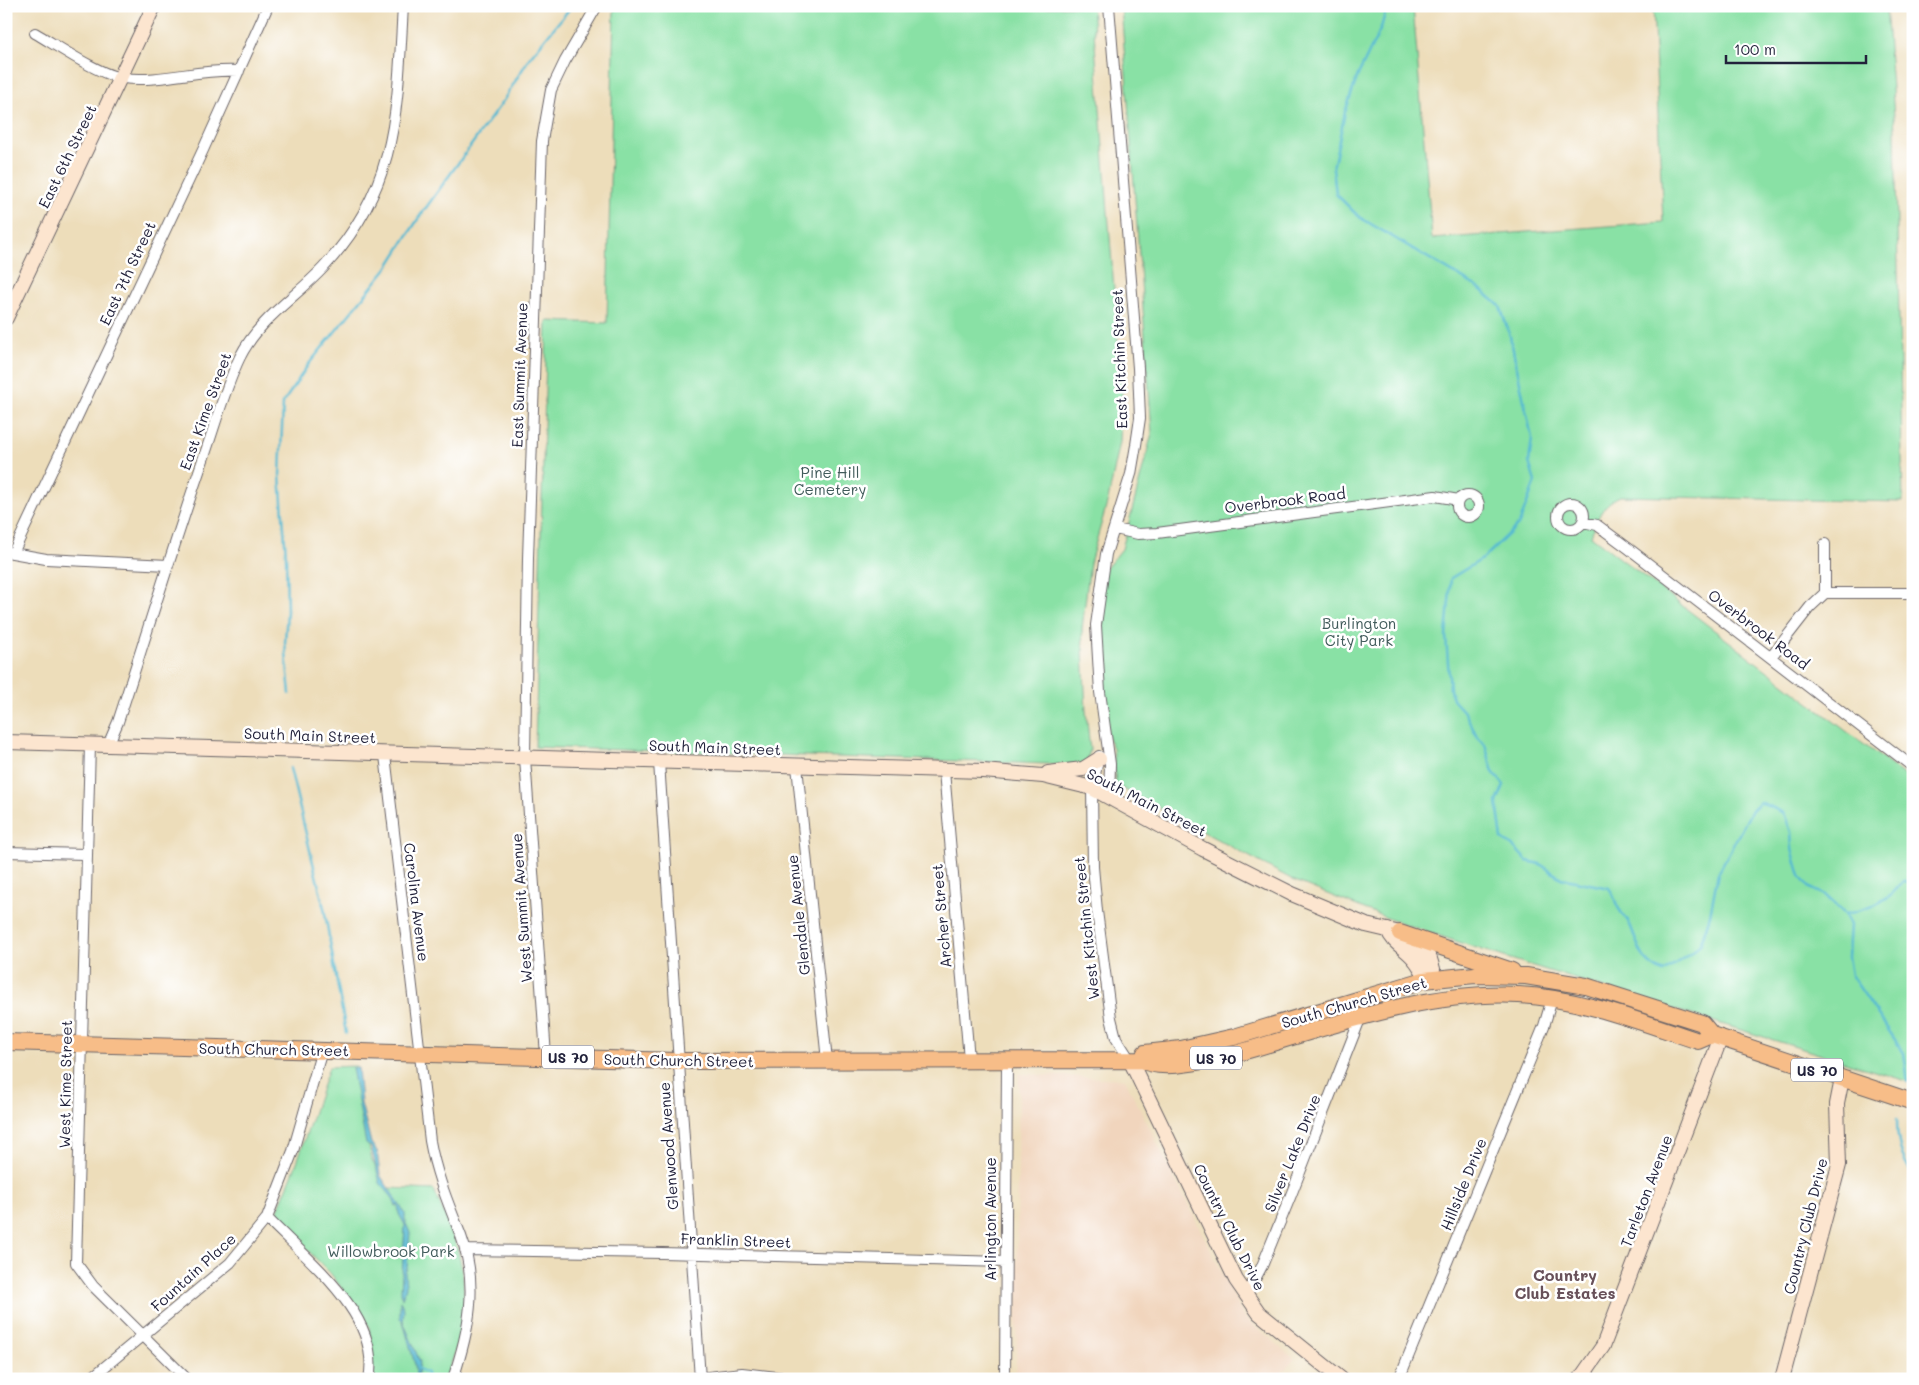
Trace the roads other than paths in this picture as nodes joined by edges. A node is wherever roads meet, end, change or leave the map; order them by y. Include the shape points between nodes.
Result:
1 (154, 6) edge
2 (268, 6) edge
3 (403, 6) edge
4 (598, 6) edge
5 (1110, 6) edge
6 (35, 32) dead end
7 (239, 71) junction
8 (122, 78) junction
9 (6, 318) edge
10 (1459, 500) dead end
11 (1583, 522) dead end
12 (1114, 529) junction
13 (1825, 544) dead end
14 (9, 552) edge
15 (168, 565) junction
16 (1824, 593) junction
17 (1913, 593) edge
18 (1771, 657) junction
19 (1105, 736) junction
20 (6, 742) edge
21 (90, 745) junction
22 (108, 745) junction
23 (385, 754) junction
24 (526, 758) junction
25 (1099, 759) junction
26 (659, 762) junction
27 (797, 766) junction
28 (1913, 767) edge
29 (944, 771) junction
30 (1032, 774) junction
31 (1092, 788) junction
32 (1109, 798) junction
33 (6, 852) edge
34 (85, 854) junction
35 (1394, 932) junction
36 (1526, 976) junction
37 (1430, 979) junction
38 (1519, 995) junction
39 (1552, 999) junction
40 (1376, 1015) junction
41 (1360, 1019) junction
42 (1716, 1036) junction
43 (6, 1042) edge
44 (81, 1043) junction
45 (322, 1050) junction
46 (420, 1053) junction
47 (546, 1056) junction
48 (969, 1059) junction
49 (1007, 1060) junction
50 (1136, 1060) junction
51 (678, 1061) junction
52 (827, 1061) junction
53 (1842, 1079) junction
54 (1913, 1102) edge
55 (267, 1218) junction
56 (465, 1250) junction
57 (691, 1254) junction
58 (1005, 1262) junction
59 (1246, 1296) junction
60 (143, 1336) junction
61 (697, 1378) edge
62 (90, 1379) edge
63 (187, 1379) edge
64 (369, 1379) edge
65 (453, 1379) edge
66 (794, 1379) edge
67 (1005, 1379) edge
68 (1341, 1379) edge
69 (1399, 1379) edge
70 (1580, 1379) edge
71 (1782, 1379) edge

1 - 8 street, East 6th Street
2 - 7 street, East 7th Street
3 - 15 street, East Kime Street via 400,85 394,130 374,194 355,231 338,252 250,338 229,383
4 - 24 street, East Summit Avenue via 551,90 542,141 529,542
5 - 12 street, East Kitchin Street via 1140,418 1131,474
6 - 8 street
7 - 8 street
7 - 14 street, East 7th Street
8 - 9 street, East 6th Street
10 - 12 street, Overbrook Road via 1435,496 1157,533 1138,534
11 - 18 street, Overbrook Road via 1597,525
12 - 19 street, East Kitchin Street via 1102,573 1096,625
13 - 16 street
14 - 15 street via 46,559
15 - 22 street, East Kime Street
16 - 17 street
16 - 18 street
18 - 28 street, Overbrook Road
19 - 25 street, East Kitchin Street
19 - 32 street, East Kitchin Street via 1110,764
20 - 21 street, South Main Street
21 - 22 street, South Main Street
21 - 34 street, West Kime Street
22 - 23 street, South Main Street
23 - 24 street, South Main Street
23 - 46 street, Carolina Avenue
24 - 26 street, South Main Street
24 - 47 street, West Summit Avenue
25 - 30 street via 1083,769
25 - 31 street, East Kitchin Street
26 - 27 street, South Main Street
26 - 51 street, Glenwood Avenue
27 - 29 street, South Main Street
27 - 52 street, Glendale Avenue
29 - 30 street, South Main Street
29 - 48 street, Archer Street
30 - 31 street, South Main Street
31 - 32 street, South Main Street
31 - 50 street, West Kitchin Street via 1093,867 1105,976 1116,1038
32 - 35 street, South Main Street via 1292,894 1366,925
33 - 34 street
34 - 44 street, West Kime Street
35 - 36 main road
35 - 37 street, South Main Street via 1412,940 1430,959 1433,969
36 - 37 main road, South Church Street / US 70 via 1475,975
36 - 42 main road, South Church Street / US 70 via 1586,986 1620,996 1702,1024
37 - 38 main road via 1442,988 1498,986
37 - 40 main road via 1424,991 1382,1004
37 - 50 main road, South Church Street / US 70 via 1234,1037 1145,1053
38 - 39 main road, South Church Street / US 70
38 - 40 main road, South Church Street / US 70 via 1468,996 1420,1003
39 - 42 main road, South Church Street / US 70 via 1648,1024 1698,1042
39 - 69 street, Hillside Drive via 1544,1026
40 - 41 main road, South Church Street / US 70
41 - 50 main road, South Church Street / US 70 via 1228,1056 1190,1063 1151,1066
41 - 59 street, Silver Lake Drive via 1292,1195
42 - 53 main road, South Church Street / US 70
42 - 70 street, Tarleton Avenue via 1603,1346
43 - 44 main road, South Church Street / US 70
44 - 45 main road, South Church Street / US 70
44 - 60 street, West Kime Street via 76,1263 89,1282
45 - 46 main road, South Church Street / US 70
45 - 55 street, Fountain Place via 292,1152
46 - 47 main road, South Church Street / US 70
46 - 56 street, Carolina Avenue via 434,1164
47 - 51 main road, South Church Street / US 70
48 - 49 main road, South Church Street / US 70
48 - 52 main road, South Church Street / US 70
49 - 50 main road, South Church Street / US 70
49 - 58 street, Arlington Avenue
50 - 59 street, Country Club Drive
51 - 52 main road, South Church Street / US 70
51 - 57 street, Glenwood Avenue
53 - 54 main road, South Church Street / US 70
53 - 71 street, Country Club Drive via 1837,1104 1839,1165
55 - 60 street, Fountain Place via 230,1263
55 - 64 street via 357,1315 369,1349
56 - 57 street, Franklin Street
56 - 65 street, Carolina Avenue via 472,1287 470,1318
57 - 58 street, Franklin Street
57 - 61 street, Glenwood Avenue
58 - 67 street, Arlington Avenue
59 - 68 street, Country Club Drive via 1259,1312
60 - 62 street, Fountain Place
60 - 63 street, West Kime Street
61 - 66 street via 742,1373

